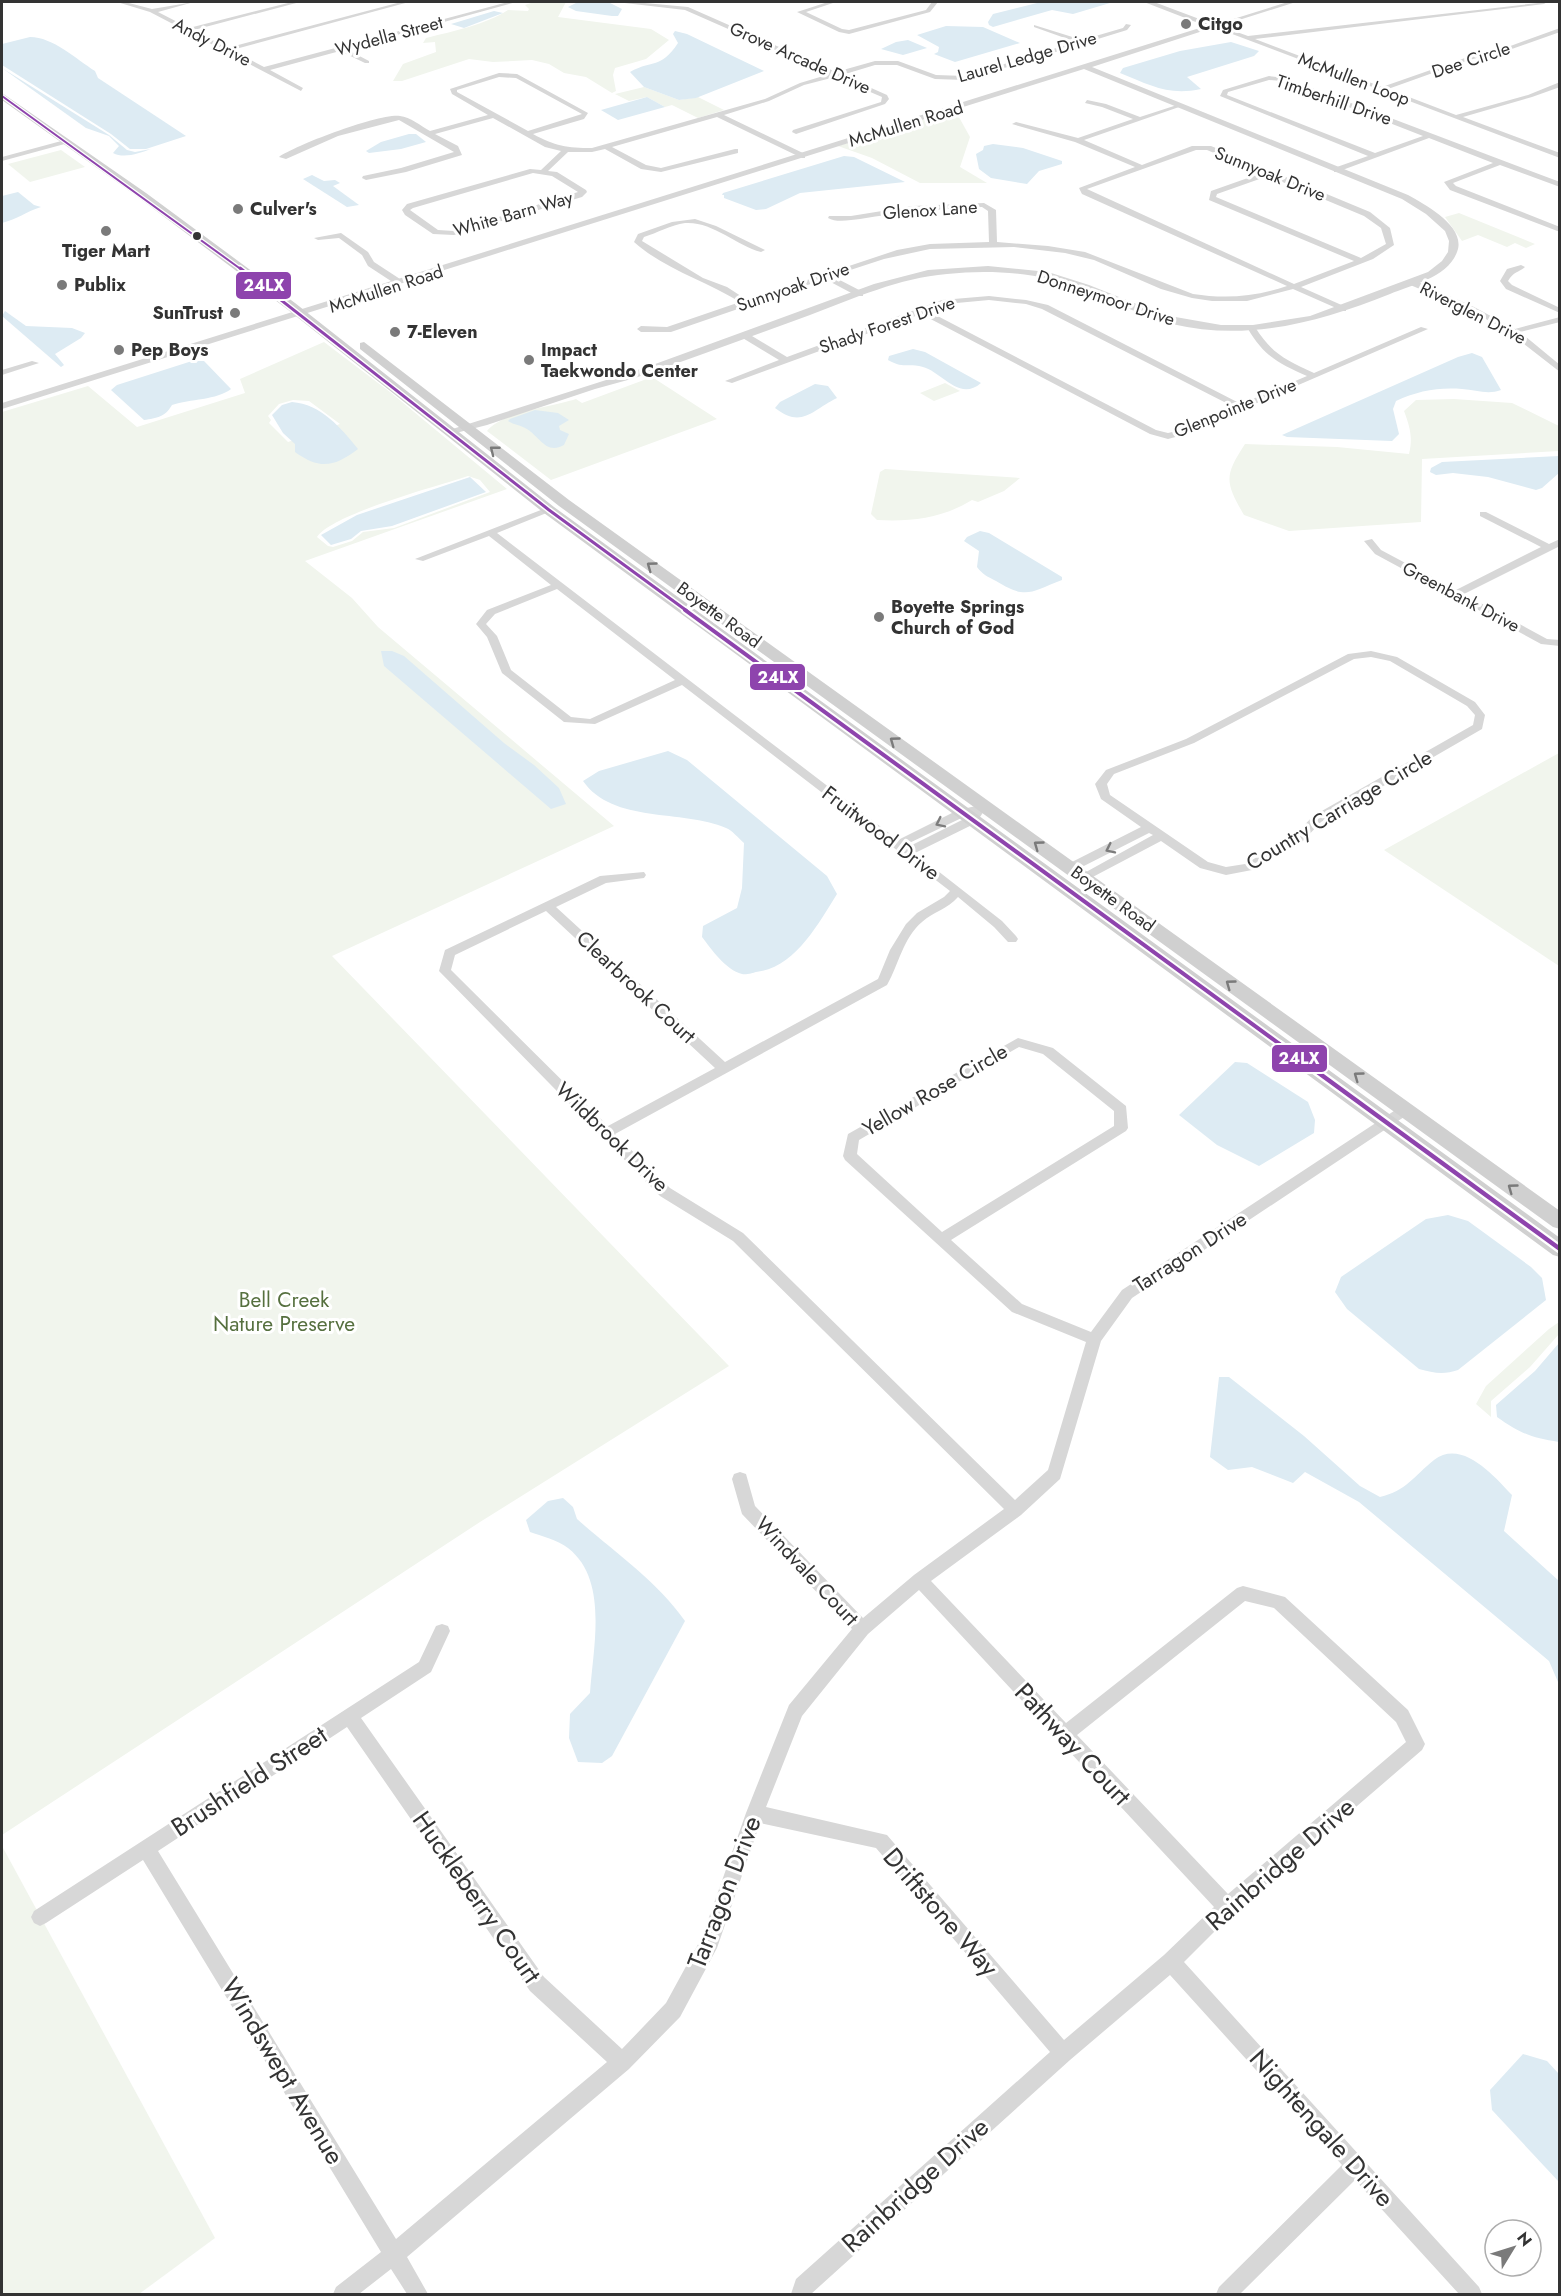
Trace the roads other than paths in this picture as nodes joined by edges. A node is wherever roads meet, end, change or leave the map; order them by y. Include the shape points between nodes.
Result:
1 (120, 2) edge
2 (191, 2) edge
3 (297, 2) edge
4 (406, 2) edge
5 (513, 2) edge
6 (619, 2) edge
7 (833, 2) edge
8 (935, 2) edge
9 (1148, 2) edge
10 (1293, 2) edge
11 (1544, 2) edge
12 (496, 3) edge
13 (152, 12) junction
14 (1128, 25) dead end
15 (1036, 26) dead end
16 (1214, 26) junction
17 (188, 30) junction
18 (1560, 30) edge
19 (1247, 39) junction
20 (1082, 42) junction
21 (341, 49) junction
22 (226, 50) junction
23 (367, 62) dead end
24 (1086, 67) junction
25 (265, 69) junction
26 (836, 74) junction
27 (1560, 84) edge
28 (301, 89) dead end
29 (1382, 89) junction
30 (6, 90) edge
31 (1088, 102) dead end
32 (1179, 106) junction
33 (717, 114) junction
34 (495, 115) junction
35 (708, 117) junction
36 (1455, 117) junction
37 (1139, 119) junction
38 (1016, 124) dead end
39 (796, 132) dead end
40 (429, 133) junction
41 (528, 133) junction
42 (1431, 135) junction
43 (68, 139) junction
44 (1078, 140) junction
45 (607, 147) junction
46 (566, 150) junction
47 (735, 151) dead end
48 (1375, 156) junction
49 (1560, 156) edge
50 (2, 157) edge
51 (797, 157) junction
52 (283, 158) dead end
53 (1500, 163) junction
54 (118, 164) dead end
55 (1141, 167) junction
56 (1337, 170) junction
57 (544, 171) junction
58 (1268, 173) junction
59 (366, 178) dead end
60 (1560, 185) edge
61 (156, 191) dead end
62 (180, 216) junction
63 (832, 218) dead end
64 (1560, 230) edge
65 (213, 233) dead end
66 (318, 238) dead end
67 (537, 239) junction
68 (993, 244) junction
69 (761, 250) dead end
70 (1360, 261) junction
71 (1521, 267) dead end
72 (826, 276) junction
73 (397, 281) junction
74 (1411, 282) junction
75 (1294, 287) junction
76 (860, 294) junction
77 (747, 303) junction
78 (1343, 309) junction
79 (922, 310) junction
80 (1560, 310) edge
81 (312, 312) junction
82 (1560, 319) edge
83 (641, 329) dead end
84 (1252, 329) junction
85 (1424, 329) dead end
86 (1516, 330) junction
87 (744, 335) junction
88 (356, 340) dead end
89 (786, 360) junction
90 (35, 363) dead end
91 (1560, 370) edge
92 (2, 373) edge
93 (1314, 376) junction
94 (729, 381) dead end
95 (1241, 407) junction
96 (2, 408) edge
97 (464, 427) junction
98 (448, 432) junction
99 (549, 510) junction
100 (1483, 514) dead end
101 (489, 532) junction
102 (1369, 541) dead end
103 (1560, 542) edge
104 (1548, 547) junction
105 (420, 559) dead end
106 (557, 586) junction
107 (1456, 594) junction
108 (1560, 643) edge
109 (682, 681) junction
110 (973, 813) junction
111 (1149, 828) junction
112 (1161, 836) junction
113 (898, 844) junction
114 (908, 852) junction
115 (1076, 873) junction
116 (640, 875) dead end
117 (956, 890) junction
118 (548, 906) junction
119 (1012, 939) dead end
120 (724, 1069) junction
121 (1405, 1110) junction
122 (1386, 1123) junction
123 (606, 1133) junction
124 (1560, 1222) edge
125 (941, 1239) junction
126 (1560, 1250) edge
127 (1094, 1339) junction
128 (740, 1479) dead end
129 (1015, 1510) junction
130 (920, 1580) junction
131 (862, 1629) junction
132 (442, 1631) dead end
133 (349, 1716) junction
134 (1064, 1735) junction
135 (755, 1813) junction
136 (146, 1848) junction
137 (1227, 1907) junction
138 (40, 1917) dead end
139 (1171, 1962) junction
140 (1063, 2053) junction
141 (622, 2062) junction
142 (1356, 2166) junction
143 (394, 2254) junction
144 (343, 2295) edge
145 (418, 2295) edge
146 (801, 2295) edge
147 (1226, 2295) edge
148 (1472, 2295) edge

1 - 13 street, Andy Drive
2 - 13 street
3 - 17 street
4 - 22 street
5 - 12 street, Wydella Street
6 - 26 street, Grove Arcade Drive via 686,8
7 - 8 street via 800,12 849,32 928,11
9 - 16 street, McMullen Loop
10 - 16 street
11 - 19 street
12 - 21 street, Wydella Street
13 - 17 street, Andy Drive
14 - 20 street, Laurel Ledge Drive
15 - 20 street
16 - 19 street, McMullen Loop
16 - 24 street, McMullen Road
17 - 22 street, Andy Drive
18 - 29 street, Dee Circle
19 - 29 street, McMullen Loop
20 - 26 street, Laurel Ledge Drive via 965,78 935,77 905,64 884,62
21 - 23 street
21 - 25 street, Wydella Street
22 - 25 street, Andy Drive
24 - 32 street, Donneymoor Drive
24 - 51 street, McMullen Road
25 - 28 street, Andy Drive
26 - 33 street, Laurel Ledge Drive
26 - 39 street, Grove Arcade Drive via 886,99
27 - 36 street
29 - 36 street, McMullen Loop
30 - 43 main road, Boyette Road
31 - 37 street
32 - 37 street
32 - 56 street, Donneymoor Drive
33 - 35 street, Laurel Ledge Drive
33 - 51 street
34 - 40 street
34 - 41 street, Laurel Ledge Drive
34 - 41 street, Laurel Ledge Drive via 453,90 499,75 517,76 586,114
35 - 45 street, Laurel Ledge Drive
35 - 51 street
36 - 49 street, McMullen Loop
37 - 44 street
38 - 44 street
40 - 52 street via 408,121 388,119 335,134
40 - 59 street via 459,153
41 - 46 street, Laurel Ledge Drive
42 - 48 street
42 - 48 street, Timberhill Drive via 1283,79 1269,78 1225,91 1223,96
42 - 53 street, Timberhill Drive
43 - 50 street
43 - 54 main road
43 - 62 main road, Boyette Road
44 - 55 street
45 - 46 street, Laurel Ledge Drive
45 - 47 street via 644,167 661,170
46 - 57 street, White Barn Way
48 - 56 street
51 - 67 street, McMullen Road
53 - 60 street, Timberhill Drive
53 - 64 street via 1448,182 1453,188
55 - 58 street, Sunnyoak Drive via 1195,148 1208,148
55 - 75 street, Sunnyoak Drive via 1083,188
56 - 74 street, Donneymoor Drive via 1405,197 1446,224 1454,249 1449,258 1442,267
57 - 57 street, White Barn Way via 583,192 454,233 436,232 406,210 521,174
58 - 70 street, Sunnyoak Drive via 1367,214 1384,225 1391,236 1390,245 1380,254
58 - 70 street via 1214,193 1212,198
61 - 62 main road, Boyette Road
62 - 65 main road, Boyette Road
62 - 81 main road, Boyette Road
62 - 81 main road, Boyette Road via 212,239 231,246
63 - 68 street, Glenox Lane via 913,207 984,205 992,210
66 - 73 street via 342,235 371,264
67 - 73 street, McMullen Road
67 - 81 street, McMullen Road
68 - 72 street, Sunnyoak Drive via 912,250
68 - 75 street, Sunnyoak Drive via 1082,254 1192,296 1252,299
69 - 77 street via 702,222 686,221 640,236 638,242
70 - 75 street, Sunnyoak Drive
71 - 80 street via 1510,271 1504,281 1509,287
72 - 76 street
72 - 77 street, Sunnyoak Drive
73 - 81 street, McMullen Road
74 - 78 street, Donneymoor Drive
74 - 86 street, Riverglen Drive
75 - 78 street, Sunnyoak Drive
76 - 84 street, Donneymoor Drive via 924,274 1011,270 1064,280 1166,320
76 - 87 street, Donneymoor Drive
77 - 83 street, Sunnyoak Drive via 668,330
78 - 84 street, Donneymoor Drive via 1301,323
79 - 89 street, Shady Forest Drive
79 - 95 street, Shady Forest Drive via 958,299 989,297 1026,302
79 - 95 street, Glenpointe Drive via 1153,432 1180,434
81 - 96 street, McMullen Road
81 - 98 main road, Boyette Road
82 - 86 street
84 - 93 street via 1271,356
85 - 93 street, Glenpointe Drive
86 - 91 street, Riverglen Drive
87 - 89 street
87 - 97 street, Donneymoor Drive via 633,375
88 - 97 main road, Boyette Road
89 - 94 street, Shady Forest Drive
90 - 92 street
93 - 95 street, Glenpointe Drive
97 - 98 street, Donneymoor Drive
110 -> 97 main road, Boyette Road
98 - 99 main road, Boyette Road
99 - 101 street
99 - 110 main road, Boyette Road
100 - 104 street
101 - 105 street
101 - 106 street, Fruitwood Drive
102 - 107 street, Greenbank Drive via 1378,552
103 - 104 street
104 - 107 street
106 - 109 street, Fruitwood Drive
106 - 109 street via 491,612 481,624 492,636 506,671 568,720 591,722
107 - 108 street, Greenbank Drive via 1545,642
109 - 113 street, Fruitwood Drive
110 -> 113 street
110 - 114 street
115 -> 110 main road, Boyette Road
110 - 122 main road, Boyette Road
111 - 112 street, Country Carriage Circle
111 - 112 street, Country Carriage Circle via 1105,797 1101,784 1110,772 1190,741 1352,656 1371,654 1393,659 1471,704 1480,715 1478,727 1317,819 1298,839 1248,867 1226,871 1204,865
111 -> 115 street
112 - 115 street
113 - 114 street, Fruitwood Drive
114 - 117 street, Fruitwood Drive
121 -> 115 main road, Boyette Road
116 - 118 street, Wildbrook Drive via 604,879
117 - 119 street
117 - 120 street, Fruitwood Drive via 953,897 916,920 883,982
118 - 120 street, Clearbrook Court
118 - 123 street, Wildbrook Drive via 449,953 445,971
120 - 123 street, Fruitwood Drive
121 - 122 street, Tarragon Drive
124 -> 121 main road, Boyette Road
122 - 126 main road, Boyette Road
122 - 127 street, Tarragon Drive via 1127,1294
123 - 129 street, Wildbrook Drive via 665,1192 738,1237
125 - 125 street, Yellow Rose Circle via 850,1156 853,1137 1018,1042 1048,1050 1121,1109 1121,1128
125 - 127 street, Yellow Rose Circle via 1017,1308
127 - 129 street, Tarragon Drive via 1055,1474
128 - 131 street, Windvale Court via 748,1509
129 - 130 street, Tarragon Drive
130 - 131 street, Tarragon Drive
130 - 134 street, Pathway Court
131 - 135 street, Tarragon Drive via 795,1711
132 - 133 street, Brushfield Street via 425,1667
133 - 136 street, Brushfield Street
133 - 141 street, Huckleberry Court via 537,1984
134 - 137 street, Pathway Court
134 - 137 street, Rainbridge Drive via 1243,1593 1279,1602 1402,1716 1416,1744
135 - 140 street, Driftstone Way via 881,1841
135 - 141 street, Tarragon Drive via 710,1941 673,2010
136 - 138 street, Brushfield Street
136 - 143 street, Windswept Avenue
137 - 139 street, Rainbridge Drive
139 - 140 street, Rainbridge Drive
139 - 142 street, Nightengale Drive
140 - 146 street, Rainbridge Drive via 803,2286
141 - 143 street, Tarragon Drive
142 - 147 street
142 - 148 street, Nightengale Drive
143 - 144 street, Tarragon Drive
143 - 145 street, Windswept Avenue

